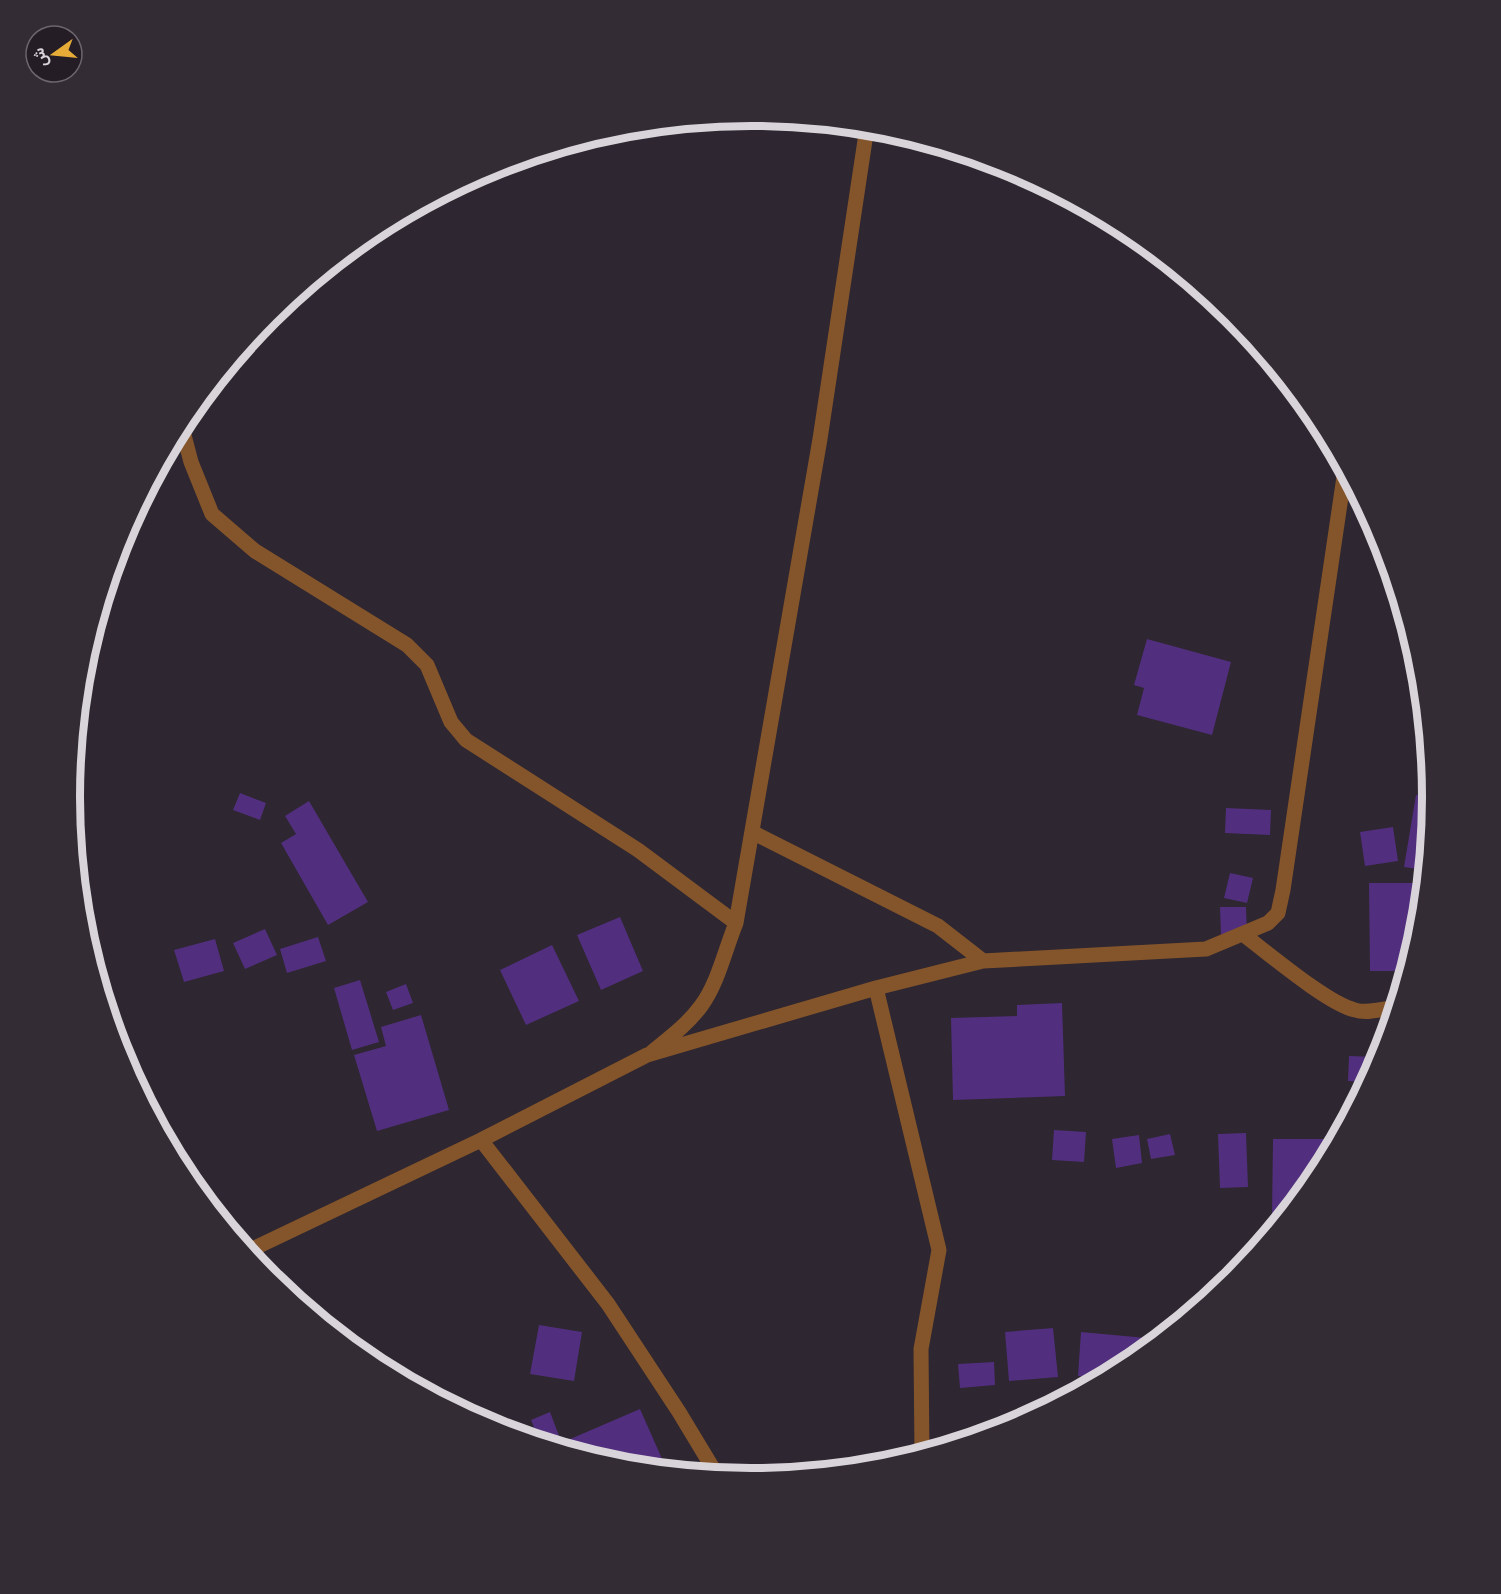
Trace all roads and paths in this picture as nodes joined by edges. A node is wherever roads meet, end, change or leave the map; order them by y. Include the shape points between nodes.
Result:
1 (866, 136) edge
2 (185, 437) edge
3 (1343, 483) edge
4 (752, 832) junction
5 (736, 923) junction
6 (1244, 935) junction
7 (983, 961) junction
8 (876, 988) junction
9 (1388, 1008) edge
10 (647, 1055) junction
11 (481, 1140) junction
12 (254, 1248) edge
13 (922, 1445) edge
14 (712, 1467) edge

1 - 4 street via 820,439
2 - 5 street via 212,514 255,551 406,645 427,664 451,722 466,740 638,850
3 - 6 street via 1281,902 1274,917
4 - 5 street
4 - 7 street via 938,926
5 - 10 street via 701,1006
6 - 7 street via 1206,949
6 - 9 street via 1352,1010
7 - 8 street
8 - 10 street
8 - 13 street via 939,1250 921,1349
10 - 11 street
11 - 12 street
11 - 14 street via 608,1304

